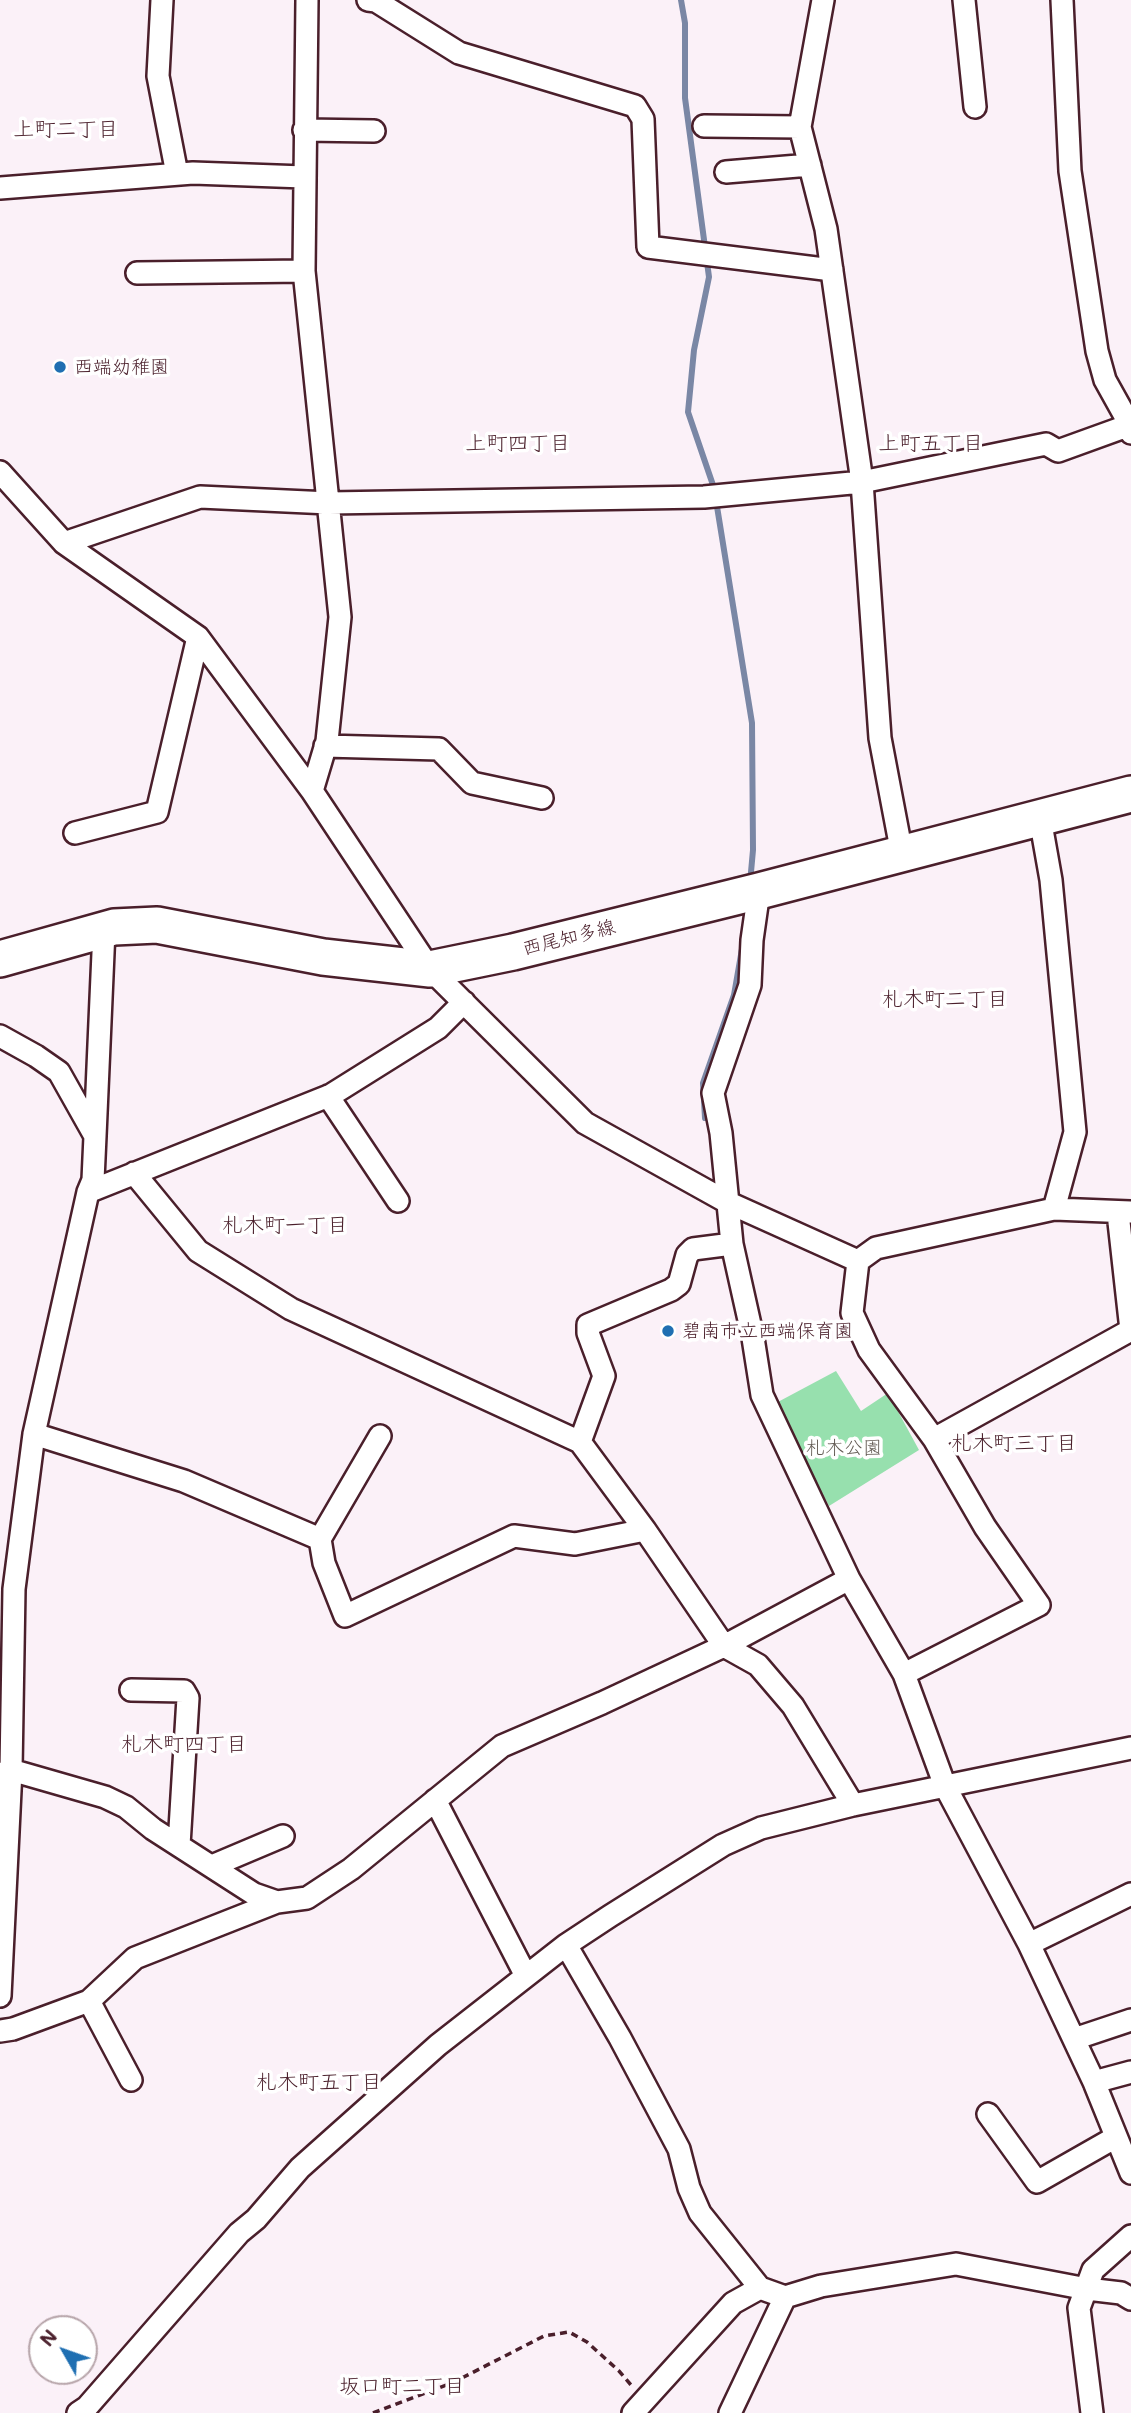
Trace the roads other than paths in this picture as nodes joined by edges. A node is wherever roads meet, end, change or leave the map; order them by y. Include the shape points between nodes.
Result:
1 (162, 0) edge
2 (307, 0) edge
3 (368, 0) edge
4 (823, 0) edge
5 (964, 0) edge
6 (1062, 0) edge
7 (975, 107) dead end
8 (704, 126) dead end
9 (800, 127) junction
10 (304, 130) junction
11 (374, 131) dead end
12 (810, 165) junction
13 (726, 172) dead end
14 (177, 174) junction
15 (304, 177) junction
16 (0, 188) edge
17 (832, 270) junction
18 (304, 271) junction
19 (138, 273) dead end
20 (1130, 429) edge
21 (0, 472) edge
22 (862, 482) junction
23 (329, 503) junction
24 (64, 543) junction
25 (198, 637) junction
26 (325, 746) junction
27 (312, 791) junction
28 (1131, 794) edge
29 (542, 798) dead end
30 (1040, 818) junction
31 (75, 834) dead end
32 (902, 854) junction
33 (759, 891) junction
34 (103, 930) junction
35 (0, 959) edge
36 (430, 969) junction
37 (464, 1002) junction
38 (0, 1036) edge
39 (328, 1096) junction
40 (95, 1136) junction
41 (134, 1173) junction
42 (88, 1192) junction
43 (398, 1201) dead end
44 (727, 1202) junction
45 (1054, 1209) junction
46 (1125, 1212) edge
47 (732, 1244) junction
48 (858, 1261) junction
49 (1131, 1330) edge
50 (34, 1434) junction
51 (380, 1436) dead end
52 (934, 1439) junction
53 (580, 1443) junction
54 (645, 1530) junction
55 (320, 1539) junction
56 (849, 1579) junction
57 (724, 1646) junction
58 (904, 1674) junction
59 (131, 1690) dead end
60 (1131, 1748) edge
61 (5, 1772) edge
62 (946, 1786) junction
63 (435, 1800) junction
64 (853, 1805) junction
65 (283, 1836) dead end
66 (179, 1845) junction
67 (212, 1866) junction
68 (1131, 1894) edge
69 (277, 1902) junction
70 (1029, 1944) junction
71 (566, 1945) junction
72 (526, 1976) junction
73 (0, 1996) edge
74 (89, 2001) junction
75 (1131, 2020) edge
76 (0, 2031) edge
77 (1074, 2039) junction
78 (1131, 2072) edge
79 (131, 2080) dead end
80 (1094, 2082) junction
81 (988, 2114) dead end
82 (1116, 2137) junction
83 (1129, 2164) edge
84 (1131, 2236) edge
85 (760, 2288) junction
86 (1087, 2290) junction
87 (785, 2297) junction
88 (1131, 2299) edge
89 (638, 2407) edge
90 (84, 2411) edge
91 (730, 2413) edge
92 (1092, 2413) edge

1 - 14 street via 158,76
2 - 10 street
3 - 17 street via 459,53 635,106 643,119 648,247
4 - 9 street
5 - 7 street
6 - 20 street via 1070,171 1097,351 1105,380
8 - 9 street
9 - 12 street
10 - 11 street
10 - 15 street
12 - 13 street
12 - 17 street
14 - 15 street
14 - 16 street
15 - 18 street
17 - 22 street
18 - 19 street
18 - 23 street
20 - 22 street via 1058,451 1046,444
21 - 24 street
22 - 23 street via 704,497
22 - 32 street via 880,738
23 - 24 street via 201,497
23 - 26 street via 340,617
24 - 25 street
25 - 27 street
25 - 31 street via 157,812
26 - 27 street
26 - 29 street via 439,749 472,783
27 - 36 street
28 - 30 main road, 西尾知多線
30 - 32 main road, 西尾知多線
30 - 45 street via 1051,880 1075,1132
32 - 33 main road, 西尾知多線
33 - 36 main road, 西尾知多線
33 - 44 street via 750,985 713,1093
34 - 35 main road, 西尾知多線
34 - 36 main road, 西尾知多線 via 157,925 323,957
34 - 40 street
36 - 37 street
37 - 39 street via 438,1028
37 - 44 street via 585,1123
38 - 40 street via 59,1072
39 - 41 street
39 - 43 street
40 - 42 street
41 - 42 street
41 - 53 street via 198,1251 291,1309
42 - 50 street
44 - 47 street
44 - 48 street
45 - 46 street
45 - 48 street via 876,1248
46 - 49 street
47 - 53 street via 692,1249 679,1284 671,1290 588,1325 604,1376
47 - 56 street via 762,1395
48 - 52 street via 852,1313 869,1350
49 - 52 street
50 - 55 street via 184,1481
50 - 61 street via 14,1589
51 - 55 street
52 - 58 street via 985,1527 1039,1605
53 - 54 street
54 - 55 street via 575,1544 514,1536 345,1616 324,1563
54 - 57 street
56 - 57 street
56 - 58 street
57 - 63 street via 502,1746
57 - 64 street via 758,1665 793,1706
58 - 62 street
59 - 66 street via 184,1691 188,1698
60 - 62 street
61 - 66 street via 105,1797
61 - 73 street
62 - 64 street
62 - 70 street
63 - 69 street via 351,1869 307,1898
63 - 72 street
64 - 71 street via 761,1828 723,1845
65 - 67 street
66 - 67 street
67 - 69 street via 254,1894
68 - 70 street
69 - 74 street via 135,1958
70 - 77 street
71 - 72 street
71 - 85 street via 679,2148 700,2213
72 - 90 street via 438,2045 300,2168
74 - 76 street
74 - 79 street
75 - 77 street
77 - 80 street
78 - 80 street
80 - 82 street
81 - 82 street via 1037,2182
82 - 83 street
84 - 86 street via 1094,2270
85 - 87 street
85 - 89 street via 733,2303
86 - 87 street via 956,2264 821,2286
86 - 88 street via 1121,2292
86 - 92 street via 1079,2308
87 - 91 street

